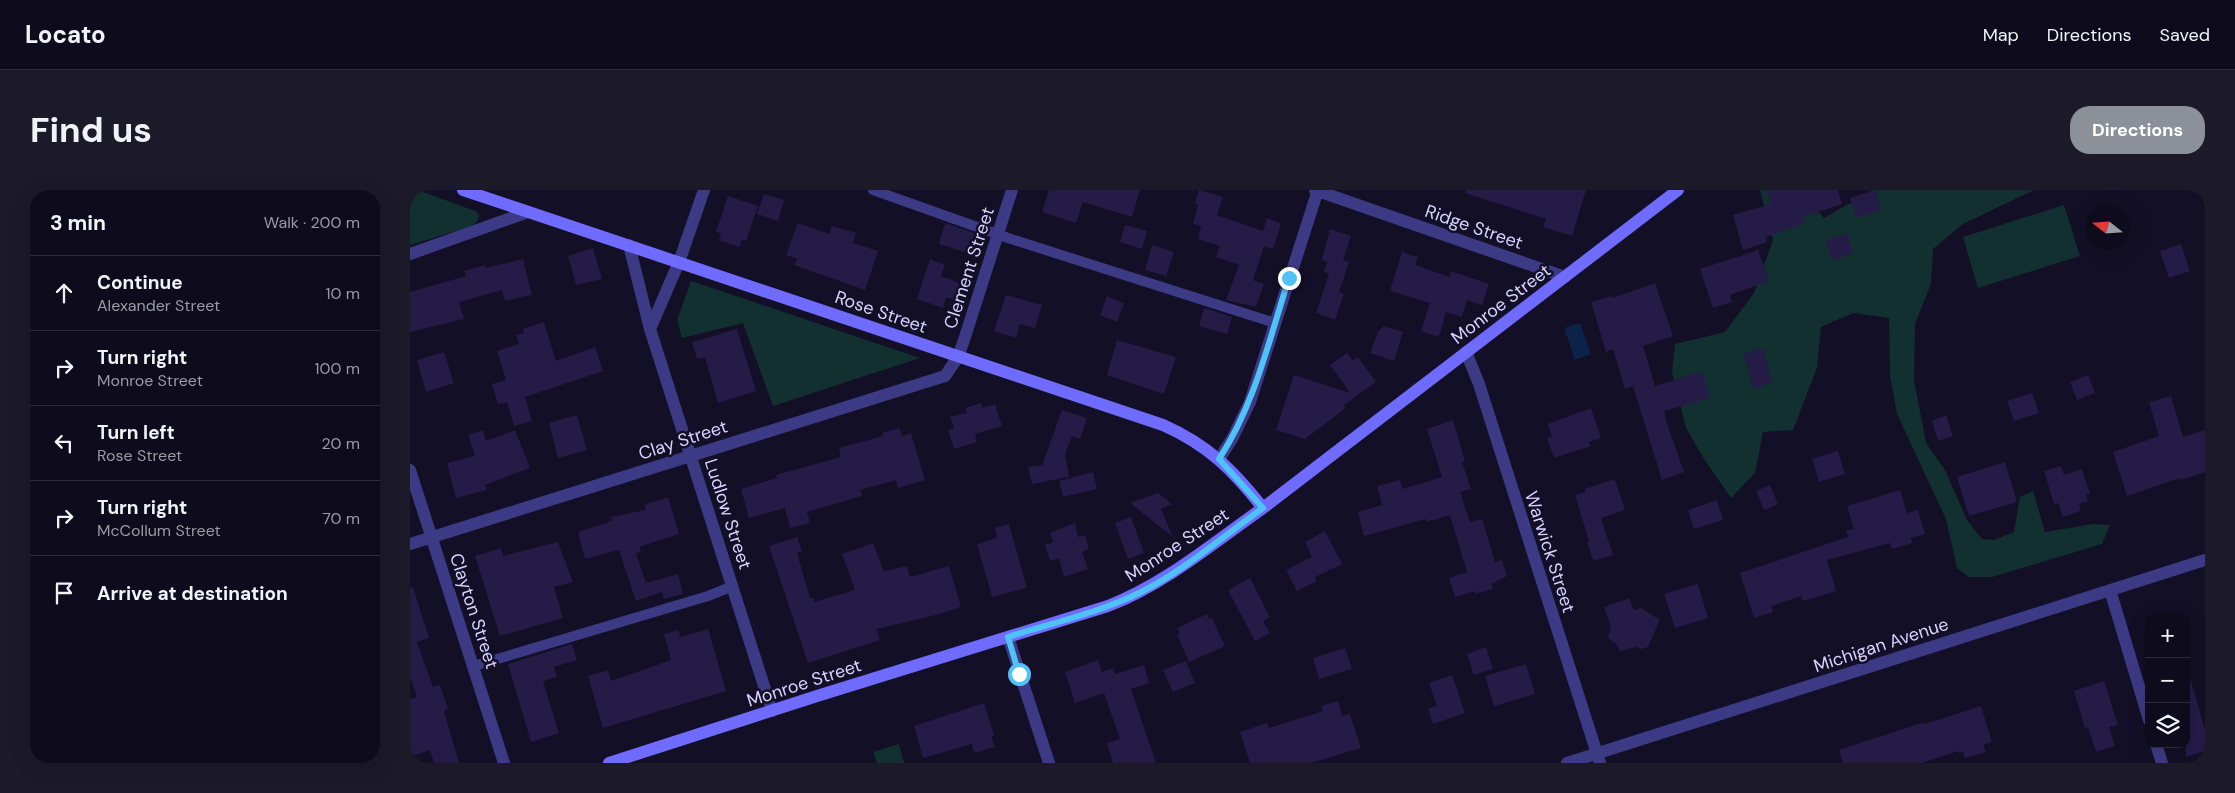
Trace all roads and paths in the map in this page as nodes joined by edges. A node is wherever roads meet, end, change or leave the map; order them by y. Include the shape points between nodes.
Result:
1 (463, 190) edge
2 (704, 190) edge
3 (873, 190) edge
4 (1012, 190) edge
5 (1317, 190) edge
6 (1678, 190) edge
7 (528, 212) junction
8 (997, 234) junction
9 (629, 246) junction
10 (410, 254) edge
11 (679, 262) junction
12 (1565, 277) junction
13 (1275, 323) junction
14 (650, 330) junction
15 (1466, 352) junction
16 (958, 357) junction
17 (690, 455) junction
18 (1219, 459) junction
19 (410, 470) edge
20 (1263, 508) junction
21 (432, 537) junction
22 (410, 544) edge
23 (2205, 560) edge
24 (733, 586) junction
25 (2110, 590) junction
26 (1008, 637) junction
27 (474, 666) junction
28 (2145, 707) edge
29 (772, 711) junction
30 (2157, 748) edge
31 (1598, 758) edge
32 (504, 763) edge
33 (609, 763) edge
34 (1049, 763) edge
35 (1567, 763) edge
36 (2162, 763) edge

1 - 7 main road, Rose Street
2 - 11 street
3 - 8 lane
4 - 8 street, Clement Street
5 - 12 street, Ridge Street
5 - 13 street
6 - 12 main road, Monroe Street
7 - 9 main road, Rose Street
7 - 10 street
8 - 13 lane
8 - 16 street, Clement Street
9 - 11 main road, Rose Street
9 - 14 street, Ludlow Street
11 - 14 street
11 - 16 main road, Rose Street
12 - 15 main road, Monroe Street
13 - 18 street via 1250,402
14 - 17 street, Ludlow Street
15 - 20 main road, Monroe Street
15 - 31 street, Warwick Street
16 - 17 street, Clay Street via 945,376
16 - 18 main road, Rose Street via 1163,425 1204,446
17 - 21 street, Clay Street
17 - 24 street, Ludlow Street
18 - 20 main road, Rose Street
19 - 21 street, Clayton Street
20 - 26 main road, Monroe Street via 1142,592
21 - 22 street, Clay Street
21 - 27 street, Clayton Street
23 - 25 street, Michigan Avenue
24 - 27 lane
24 - 29 street, Ludlow Street
25 - 28 street
25 - 31 street, Michigan Avenue
26 - 29 main road, Monroe Street
26 - 34 street
27 - 32 street, Clayton Street
29 - 33 main road, Monroe Street
30 - 36 street
31 - 35 street, Michigan Avenue

